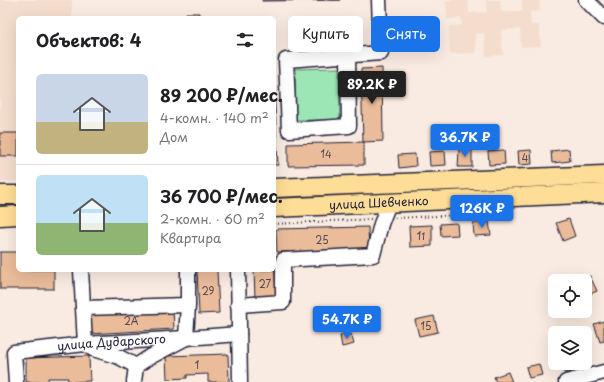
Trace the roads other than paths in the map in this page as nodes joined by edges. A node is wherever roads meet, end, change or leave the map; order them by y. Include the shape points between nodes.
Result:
1 (379, 0) edge
2 (586, 0) edge
3 (604, 18) edge
4 (348, 55) junction
5 (604, 175) edge
6 (276, 188) edge
7 (604, 193) edge
8 (0, 195) edge
9 (16, 195) edge
10 (276, 208) edge
11 (386, 211) junction
12 (16, 215) edge
13 (0, 216) edge
14 (81, 272) edge
15 (188, 272) edge
16 (238, 272) edge
17 (188, 305) junction
18 (238, 305) junction
19 (83, 308) junction
20 (239, 334) junction
21 (186, 338) junction
22 (85, 344) junction
23 (136, 366) junction
24 (604, 372) edge
25 (16, 382) edge
26 (134, 382) edge
27 (240, 382) edge
28 (566, 382) edge

1 - 4 street via 381,53
2 - 3 street
4 - 4 street via 286,60 289,130 349,126
5 - 6 main road, улица Шевченко
7 - 11 main road, улица Шевченко
8 - 9 main road
10 - 11 main road, улица Шевченко
11 - 18 street via 373,255 282,260 283,302
12 - 13 main road
14 - 19 street
15 - 17 street
16 - 18 street
17 - 19 street
17 - 21 street
18 - 20 street
19 - 22 street
20 - 21 street, улица Дударского
20 - 27 street
21 - 22 street, улица Дударского
21 - 23 street
22 - 23 street
22 - 25 street, улица Дударского via 14,352
23 - 26 street
24 - 28 street

